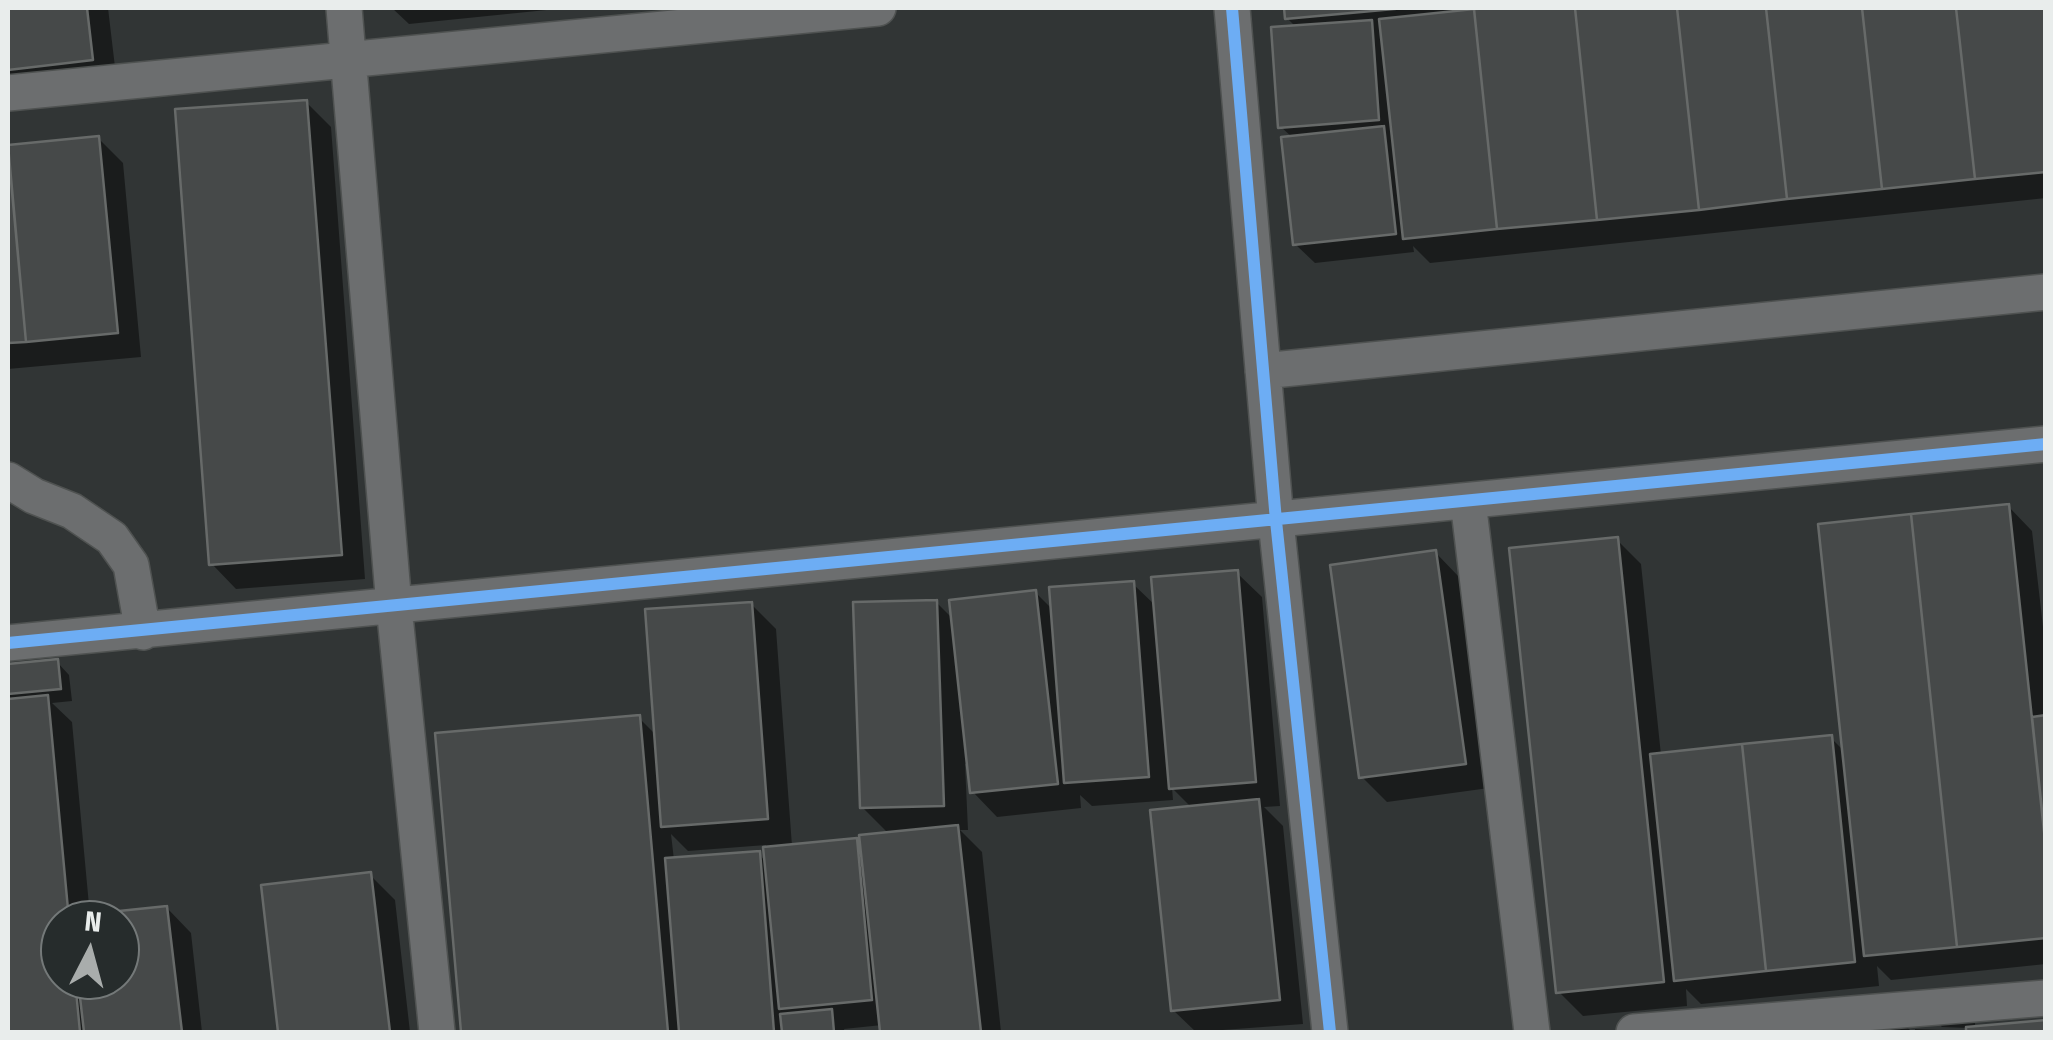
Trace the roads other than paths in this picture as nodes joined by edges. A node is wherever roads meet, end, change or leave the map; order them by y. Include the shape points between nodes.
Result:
1 (344, 8) edge
2 (878, 8) edge
3 (1232, 8) edge
4 (349, 57) junction
5 (8, 92) edge
6 (2046, 292) edge
7 (1263, 371) junction
8 (2046, 444) edge
9 (8, 480) edge
10 (1468, 501) junction
11 (1276, 520) junction
12 (394, 606) junction
13 (143, 632) junction
14 (8, 644) edge
15 (2046, 998) edge
16 (436, 1032) edge
17 (1330, 1032) edge
18 (1532, 1032) edge
19 (1634, 1032) edge

1 - 4 street
2 - 4 street
3 - 7 street
4 - 5 street
4 - 12 street
6 - 7 street
7 - 11 street
8 - 10 street
9 - 13 street via 112,538 131,566
10 - 11 street
10 - 18 street
11 - 12 street
11 - 17 street
12 - 13 street
12 - 16 street
13 - 14 street
15 - 19 street

